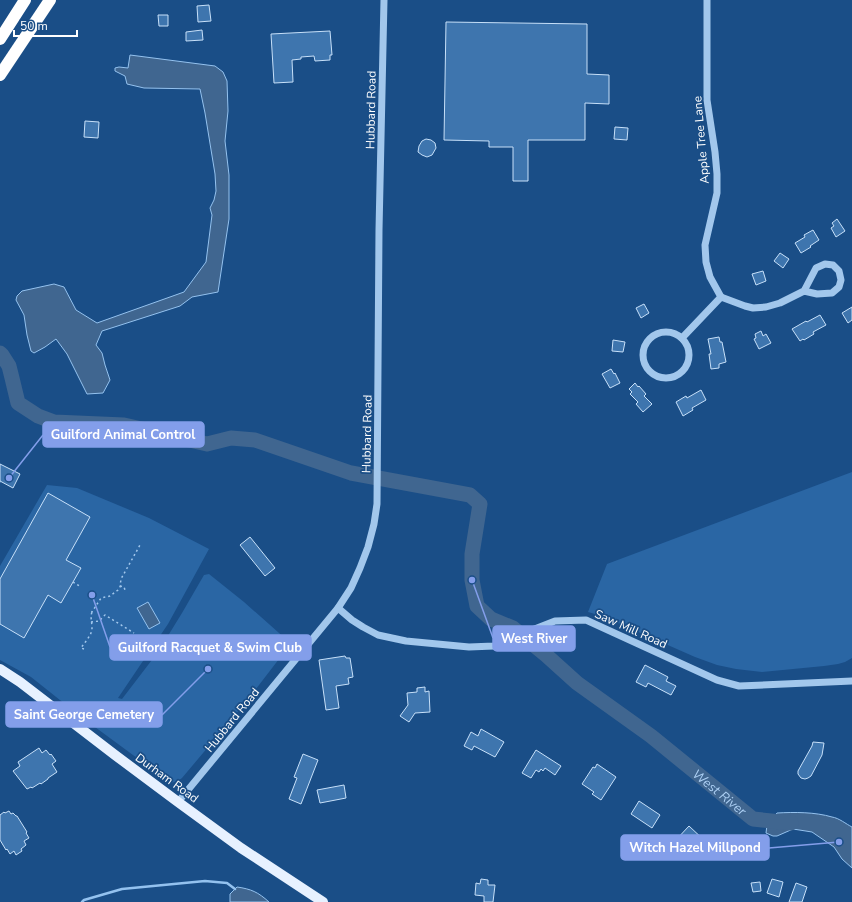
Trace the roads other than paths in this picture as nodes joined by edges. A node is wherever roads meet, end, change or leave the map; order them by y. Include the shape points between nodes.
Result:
1 (25, 0) edge
2 (50, 0) edge
3 (384, 0) edge
4 (708, 0) edge
5 (0, 39) edge
6 (0, 75) edge
7 (804, 291) junction
8 (721, 297) junction
9 (682, 338) junction
10 (338, 608) junction
11 (0, 669) edge
12 (852, 682) edge
13 (178, 802) junction
14 (323, 902) edge

1 - 5 highway
2 - 6 highway
3 - 10 street, Hubbard Road via 377,504 368,547 351,588
4 - 8 street, Apple Tree Lane via 707,100 715,152 717,187 705,245 710,277
7 - 7 street via 817,294 832,293 839,287 839,271 833,265 825,264 816,268
7 - 8 street via 780,304 753,308
8 - 9 street
9 - 9 street via 664,332 653,335 646,342 643,351 643,360 648,370 664,379 673,378 682,372 688,364 689,356
10 - 12 street, Saw Mill Road via 352,620 378,635 469,647 504,644 555,621 586,620 717,680 739,686
10 - 13 street, Hubbard Road
11 - 13 main road, Durham Road
13 - 14 main road, Durham Road via 241,848

